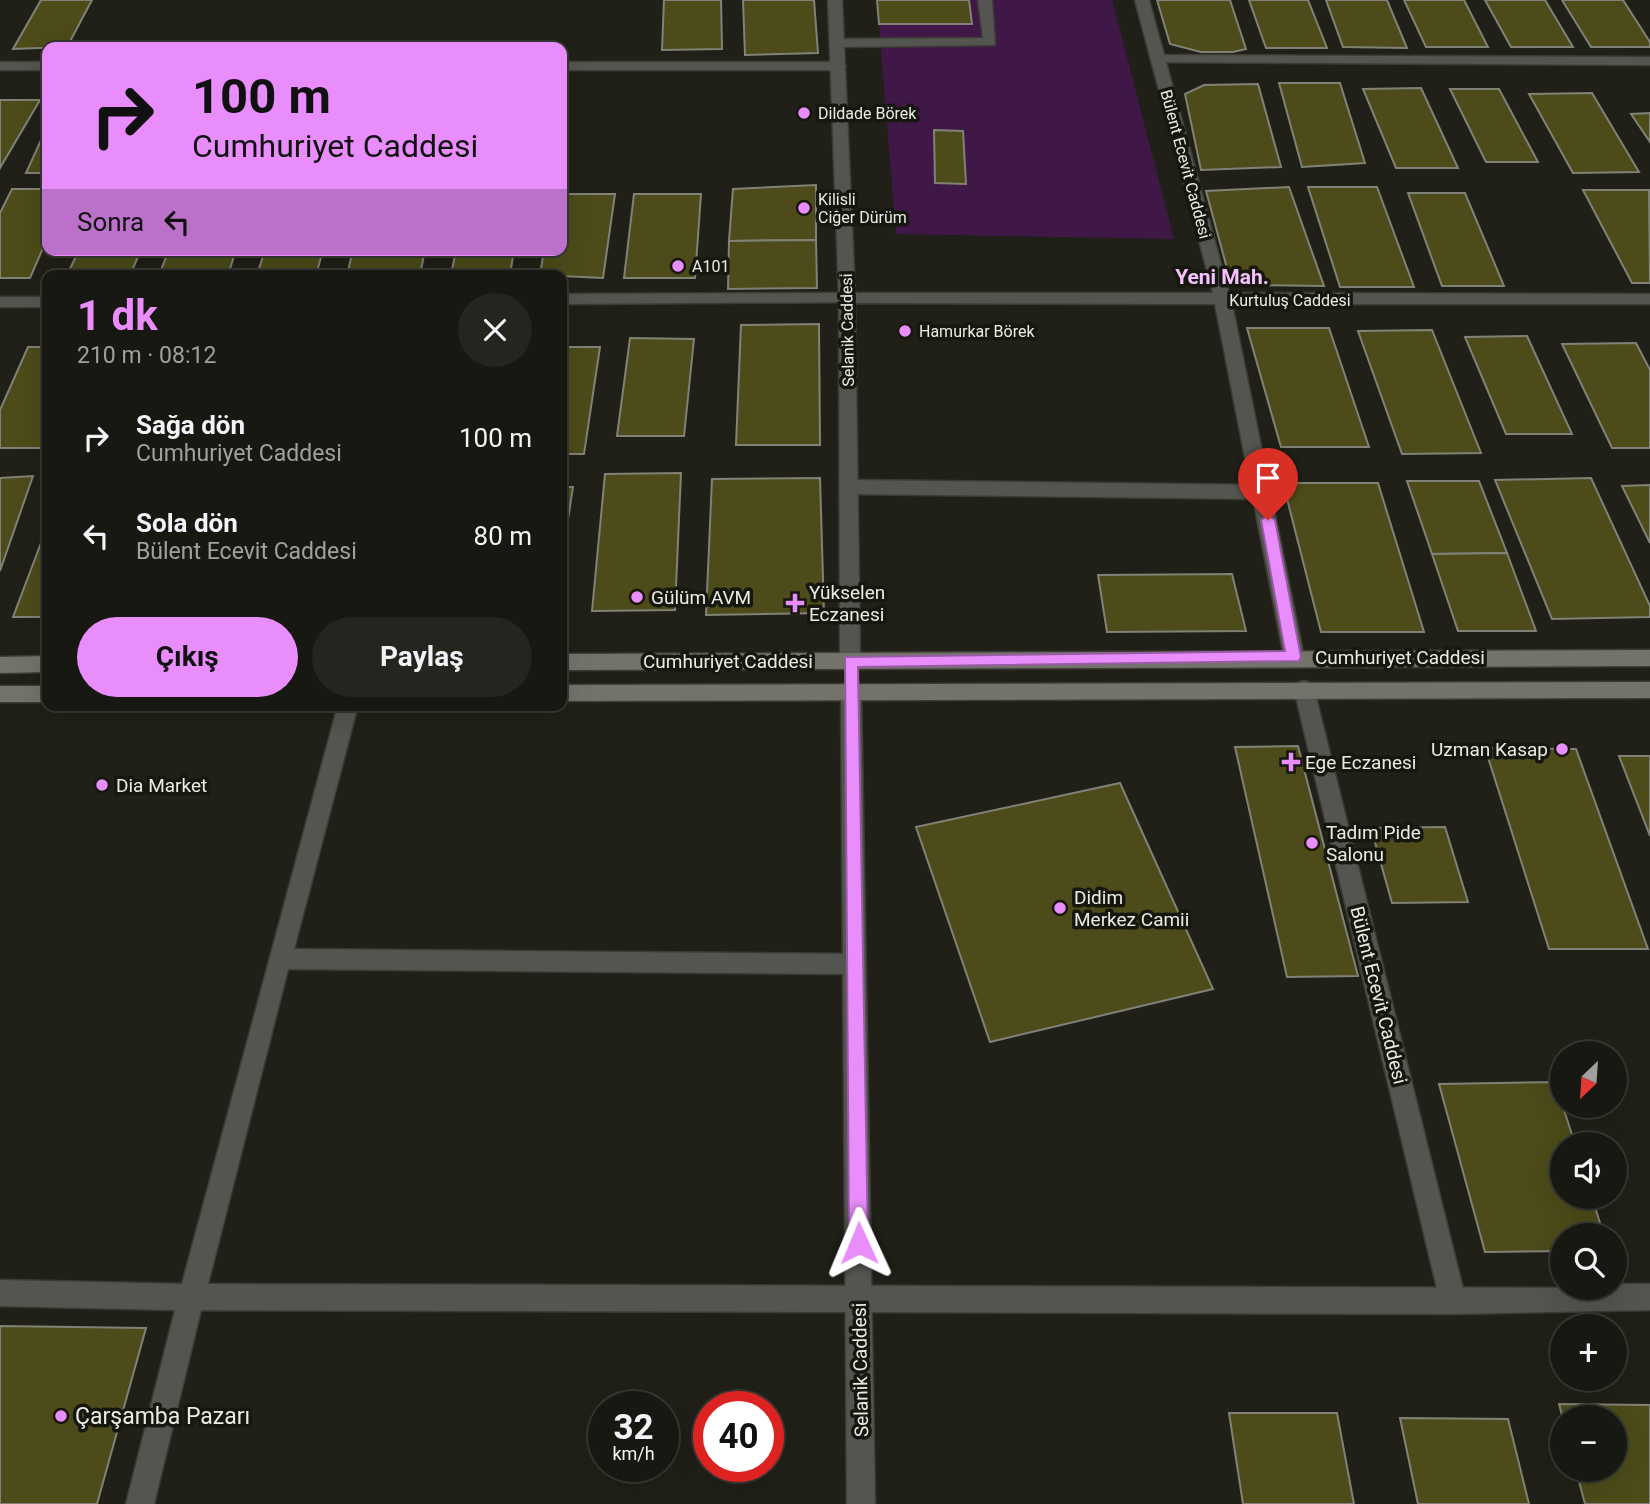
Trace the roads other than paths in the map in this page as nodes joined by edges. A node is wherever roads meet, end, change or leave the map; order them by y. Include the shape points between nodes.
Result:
1 (835, 0) edge
2 (985, 0) edge
3 (1142, 0) edge
4 (837, 43) junction
5 (1157, 59) junction
6 (1650, 61) edge
7 (0, 66) edge
8 (42, 66) edge
9 (567, 66) edge
10 (839, 66) junction
11 (847, 298) junction
12 (567, 299) edge
13 (1650, 299) edge
14 (1223, 301) junction
15 (0, 302) edge
16 (42, 302) edge
17 (849, 487) junction
18 (1262, 492) junction
19 (1294, 657) junction
20 (1650, 658) edge
21 (850, 661) junction
22 (567, 662) edge
23 (42, 664) edge
24 (0, 665) edge
25 (1304, 689) junction
26 (1650, 690) edge
27 (851, 691) junction
28 (567, 693) edge
29 (0, 694) edge
30 (42, 694) edge
31 (346, 711) edge
32 (280, 959) junction
33 (855, 964) junction
34 (0, 1293) edge
35 (192, 1297) junction
36 (1650, 1297) edge
37 (859, 1299) junction
38 (1453, 1301) junction
39 (141, 1504) edge
40 (861, 1504) edge

1 - 4 street, Selanik Caddesi
2 - 4 street via 990,42
3 - 5 street, Bülent Ecevit Caddesi
4 - 10 street, Selanik Caddesi
5 - 6 street
5 - 14 street, Bülent Ecevit Caddesi
7 - 8 street
9 - 10 street
10 - 11 street, Selanik Caddesi
11 - 12 street, Kurtuluş Caddesi
11 - 14 street, Kurtuluş Caddesi
11 - 17 street, Selanik Caddesi
13 - 14 street, Kurtuluş Caddesi
14 - 18 street, Bülent Ecevit Caddesi
15 - 16 street
17 - 18 street
17 - 21 street, Selanik Caddesi
18 - 19 street, Bülent Ecevit Caddesi
19 - 20 main road, Cumhuriyet Caddesi
19 - 21 main road, Cumhuriyet Caddesi
21 - 22 main road, Cumhuriyet Caddesi
21 - 27 main road
23 - 24 main road
25 - 26 main road, Cumhuriyet Caddesi
25 - 27 main road, Cumhuriyet Caddesi
25 - 38 street, Bülent Ecevit Caddesi
27 - 28 main road, Cumhuriyet Caddesi
27 - 33 street, Selanik Caddesi
29 - 30 main road
31 - 32 street
32 - 33 street
32 - 35 street
33 - 37 street, Selanik Caddesi
34 - 35 street
35 - 37 street
35 - 39 street
36 - 38 street
37 - 38 street
37 - 40 street, Selanik Caddesi

